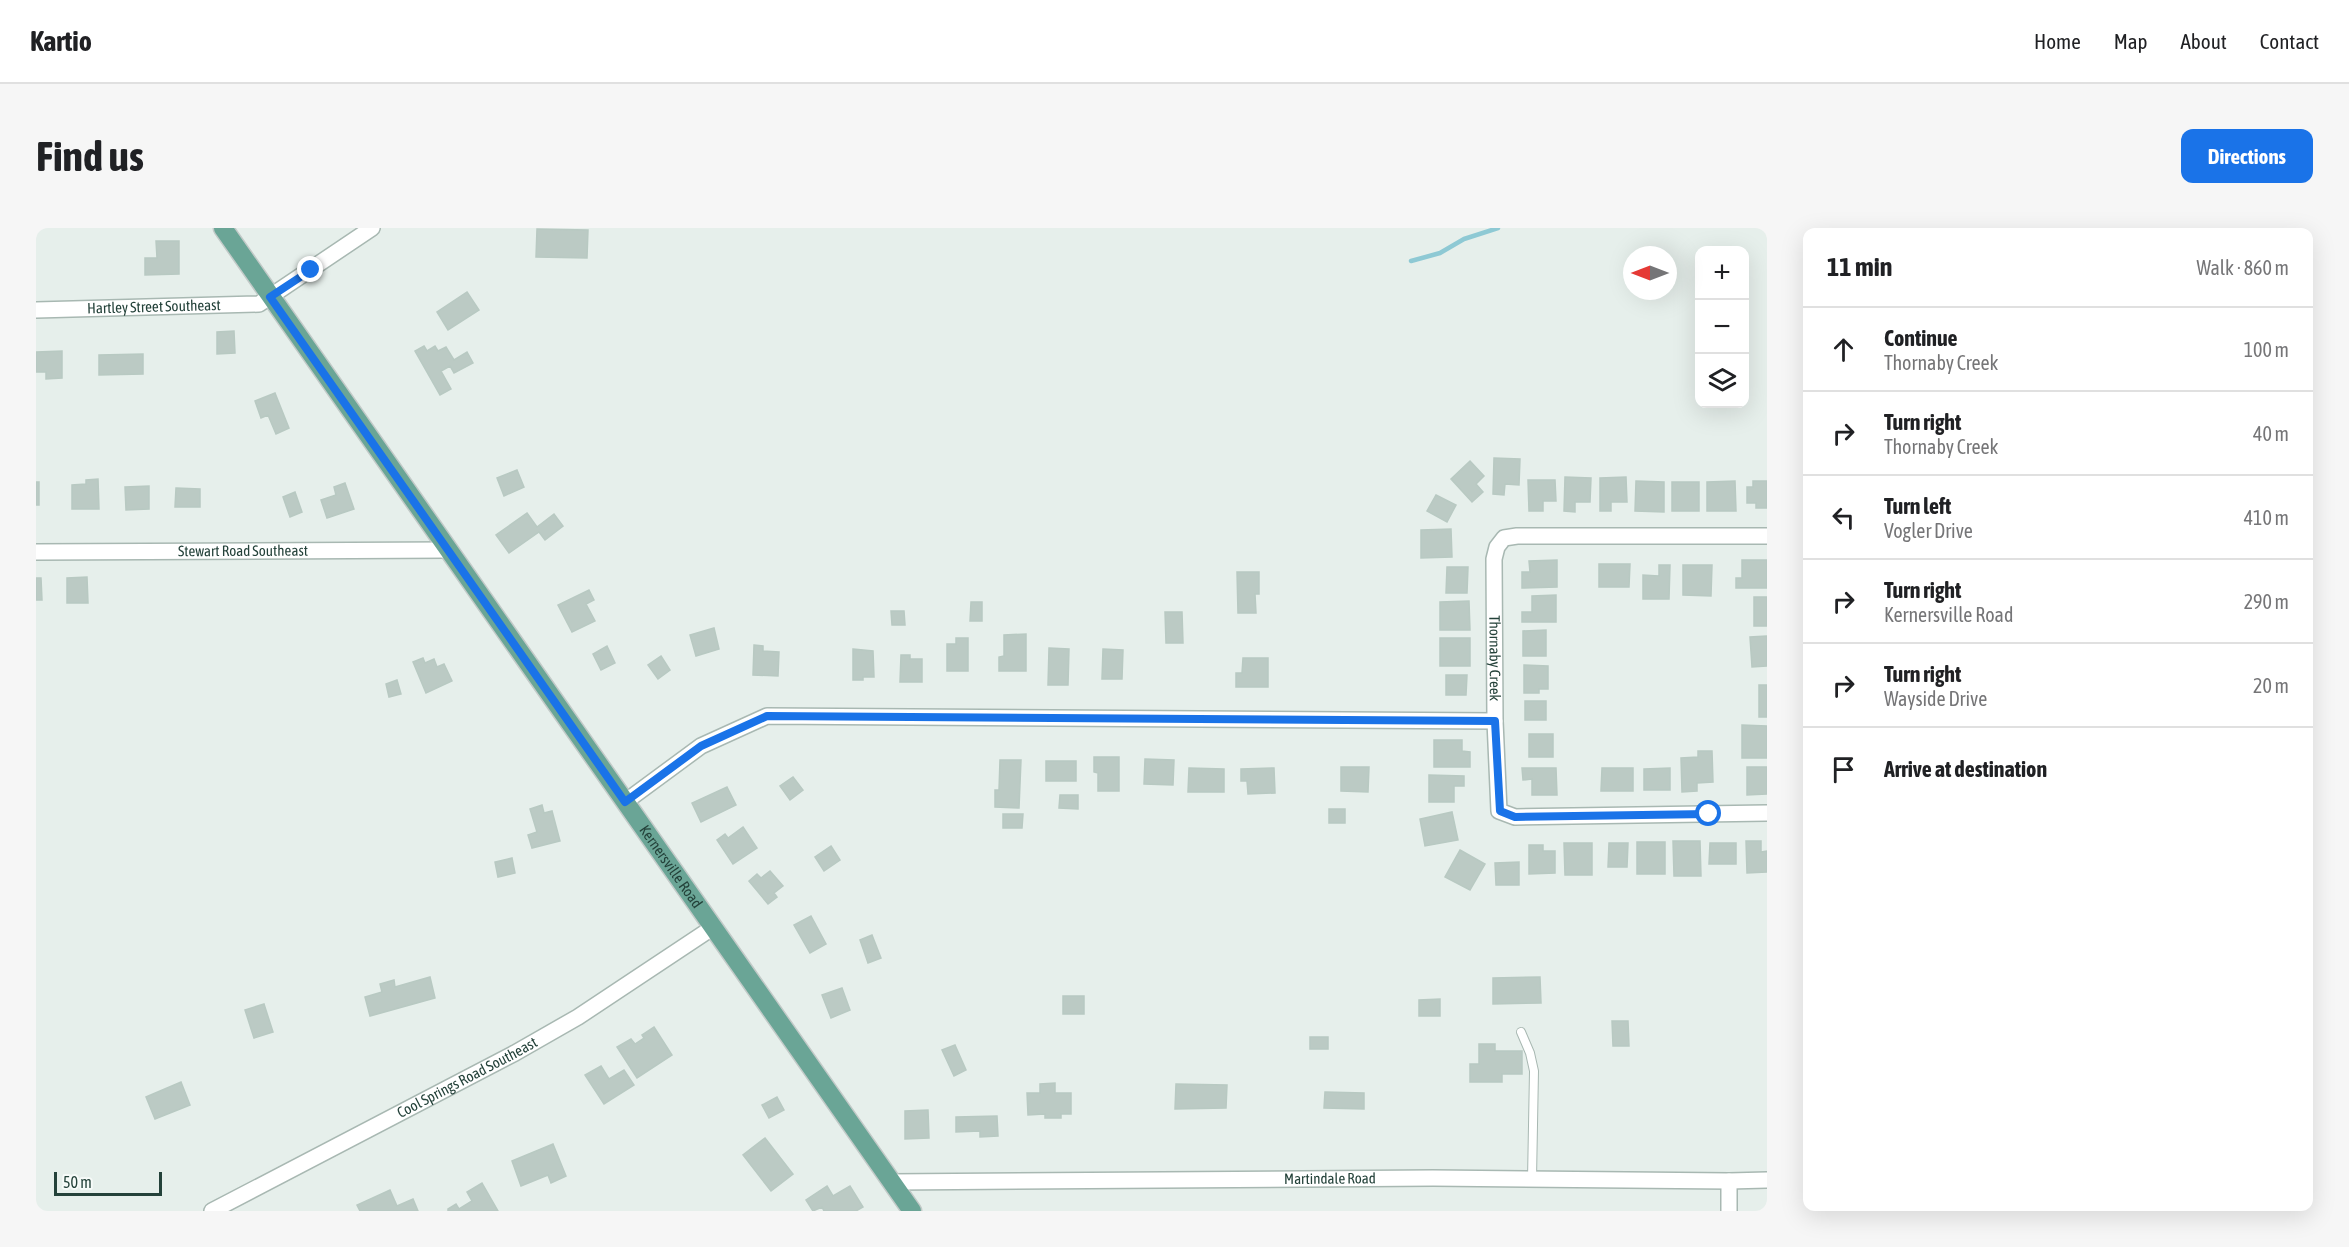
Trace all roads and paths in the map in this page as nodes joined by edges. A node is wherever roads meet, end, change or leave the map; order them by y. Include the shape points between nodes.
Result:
1 (223, 228) edge
2 (372, 228) edge
3 (270, 297) junction
4 (36, 310) edge
5 (1767, 536) edge
6 (449, 550) junction
7 (36, 552) edge
8 (1495, 721) junction
9 (625, 802) junction
10 (1767, 813) edge
11 (712, 928) junction
12 (1521, 1032) dead end
13 (1532, 1179) junction
14 (1767, 1180) edge
15 (1729, 1181) junction
16 (892, 1182) junction
17 (212, 1211) edge
18 (912, 1211) edge
19 (1729, 1211) edge

1 - 3 main road, Kernersville Road
2 - 3 street, Hartley Street Southeast
3 - 4 street, Hartley Street Southeast via 258,304
3 - 6 main road, Kernersville Road
5 - 8 street, Thornaby Creek via 1504,538 1494,559
6 - 7 street, Stewart Road Southeast
6 - 9 main road, Kernersville Road
8 - 9 street via 767,716 701,746
8 - 10 street, Thornaby Creek via 1500,811 1515,817
9 - 11 main road, Kernersville Road
11 - 16 main road, Kernersville Road
11 - 17 street, Cool Springs Road Southeast via 578,1017 515,1053
12 - 13 lane via 1534,1071
13 - 15 street, Martindale Road
13 - 16 street, Martindale Road
14 - 15 street, Martindale Road
15 - 19 street
16 - 18 main road, Kernersville Road

